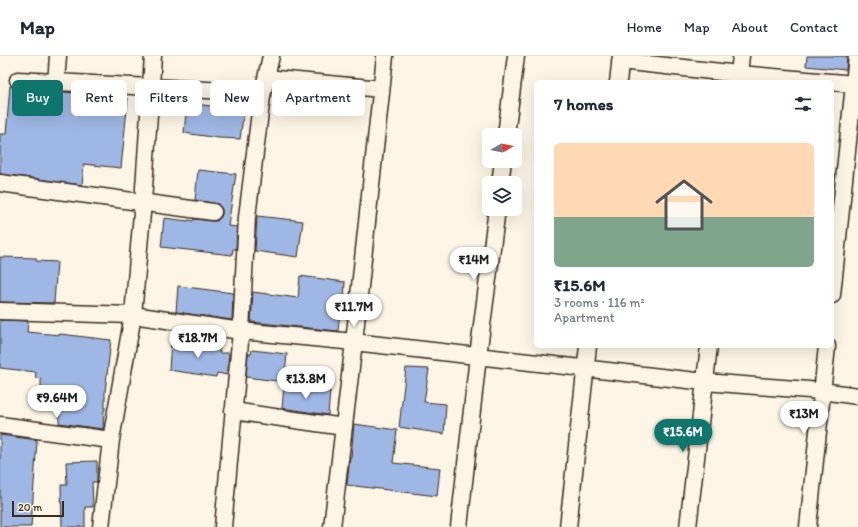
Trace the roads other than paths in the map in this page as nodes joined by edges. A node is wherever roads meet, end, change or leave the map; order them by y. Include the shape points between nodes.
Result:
1 (58, 56) edge
2 (153, 56) edge
3 (271, 56) edge
4 (385, 56) edge
5 (516, 56) edge
6 (741, 56) edge
7 (857, 56) edge
8 (620, 58) edge
9 (266, 78) junction
10 (738, 78) edge
11 (56, 80) edge
12 (152, 80) edge
13 (618, 80) edge
14 (784, 80) edge
15 (834, 82) edge
16 (63, 83) edge
17 (856, 84) edge
18 (135, 87) edge
19 (381, 89) junction
20 (149, 116) edge
21 (507, 128) edge
22 (0, 183) edge
23 (143, 202) junction
24 (213, 212) dead end
25 (496, 216) edge
26 (834, 277) edge
27 (0, 311) edge
28 (133, 315) junction
29 (241, 331) junction
30 (354, 342) junction
31 (588, 348) edge
32 (709, 348) edge
33 (827, 348) edge
34 (478, 356) junction
35 (586, 368) junction
36 (705, 382) junction
37 (822, 391) junction
38 (858, 396) edge
39 (234, 410) junction
40 (0, 425) edge
41 (344, 427) junction
42 (111, 440) junction
43 (101, 527) edge
44 (223, 527) edge
45 (332, 527) edge
46 (459, 527) edge
47 (568, 527) edge
48 (688, 527) edge
49 (808, 527) edge

1 - 11 street
2 - 12 street
3 - 9 street
4 - 19 street
5 - 21 street
6 - 10 street
7 - 17 street
8 - 10 street
8 - 13 street
9 - 19 street
9 - 29 street via 247,218
10 - 14 street
15 - 17 street
16 - 18 street
17 - 26 street
19 - 30 street
20 - 23 street
22 - 23 street
23 - 24 street
23 - 28 street
25 - 34 street
27 - 28 street
28 - 29 street
28 - 42 street
29 - 30 street
29 - 39 street
30 - 34 street
30 - 41 street
31 - 35 street
32 - 36 street
33 - 37 street
34 - 35 street
34 - 46 street
35 - 36 street
35 - 47 street
36 - 37 street
36 - 48 street
37 - 38 street
37 - 49 street
39 - 41 street
39 - 44 street
40 - 42 street
41 - 45 street
42 - 43 street

